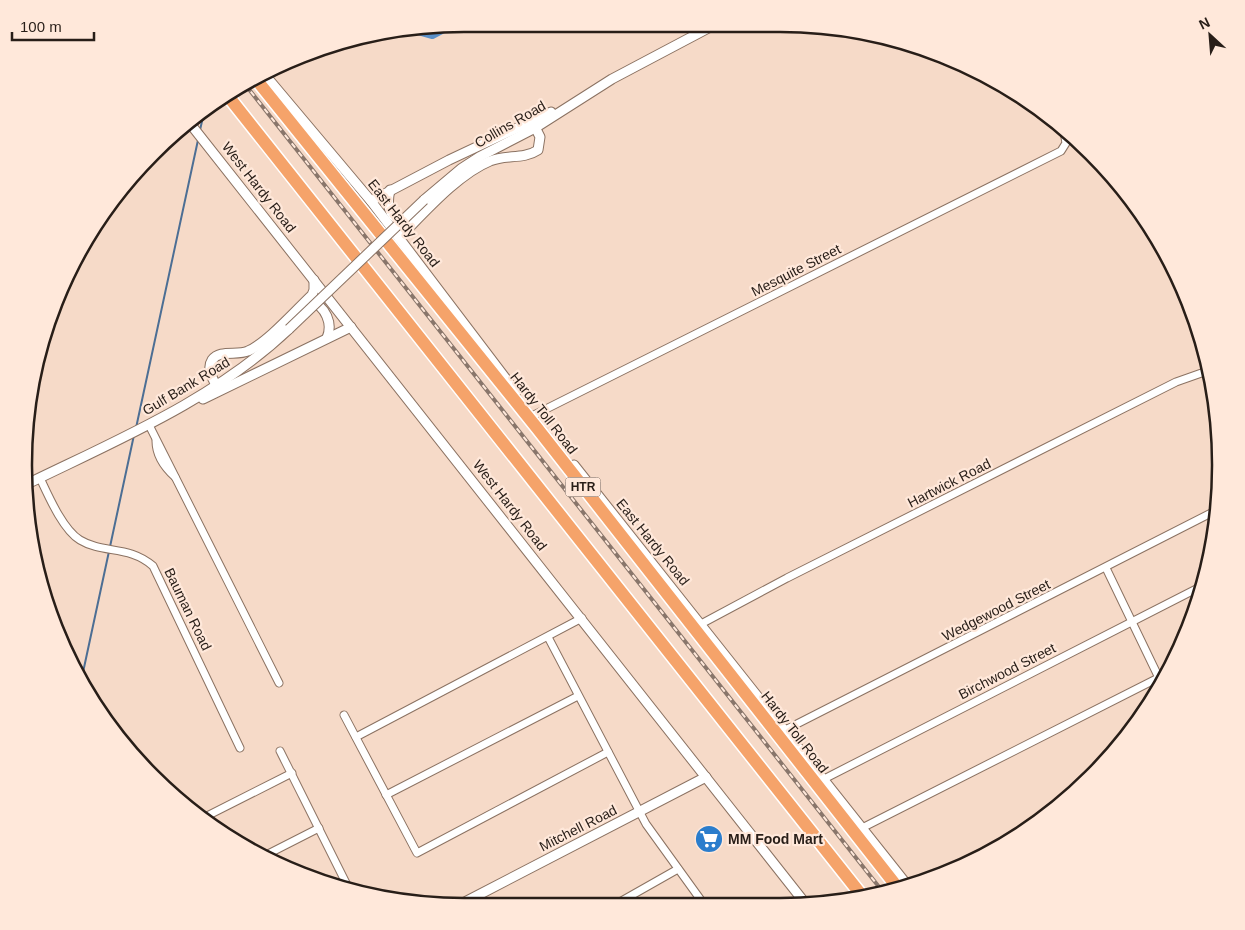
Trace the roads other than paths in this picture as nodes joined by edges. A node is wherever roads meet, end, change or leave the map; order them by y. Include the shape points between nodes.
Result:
1 (701, 32) edge
2 (265, 82) edge
3 (265, 82) edge
4 (232, 101) edge
5 (533, 124) junction
6 (194, 129) edge
7 (1066, 140) edge
8 (390, 190) junction
9 (371, 201) junction
10 (417, 220) junction
11 (399, 238) junction
12 (314, 280) junction
13 (340, 280) joint
14 (305, 302) junction
15 (351, 327) junction
16 (327, 338) junction
17 (1202, 373) edge
18 (218, 388) junction
19 (534, 416) junction
20 (146, 426) junction
21 (40, 478) junction
22 (33, 481) edge
23 (1210, 514) edge
24 (1106, 568) junction
25 (1194, 590) edge
26 (582, 618) junction
27 (1132, 622) junction
28 (701, 624) junction
29 (548, 637) junction
30 (1160, 671) edge
31 (1156, 680) edge
32 (279, 683) dead end
33 (578, 696) junction
34 (344, 715) dead end
35 (785, 730) junction
36 (356, 737) junction
37 (240, 748) dead end
38 (280, 751) dead end
39 (608, 752) junction
40 (292, 773) junction
41 (706, 777) junction
42 (824, 779) junction
43 (386, 794) junction
44 (639, 812) junction
45 (210, 814) edge
46 (319, 828) junction
47 (862, 828) junction
48 (272, 852) edge
49 (678, 869) junction
50 (344, 880) edge
51 (903, 880) edge
52 (894, 883) edge
53 (858, 890) edge
54 (801, 897) edge
55 (470, 898) edge
56 (625, 898) edge
57 (700, 898) edge

1 - 5 main road, Collins Road
2 - 9 main road, East Hardy Road
3 - 52 highway, Hardy Toll Road / HTR
4 - 53 highway, HTR
5 - 8 main road
5 - 10 main road via 540,138 538,150 531,155 501,157 482,165
5 - 13 main road, Collins Road, bridge via 462,168
6 - 12 main road, West Hardy Road
7 - 19 street, Mesquite Street via 1061,151
8 - 9 main road
8 - 10 main road via 389,211 406,224
9 - 11 main road, East Hardy Road
10 - 11 main road
11 - 19 main road, East Hardy Road
12 - 14 main road via 314,290
12 - 15 main road, West Hardy Road
13 - 18 main road, Gulf Bank Road, bridge via 252,362
14 - 16 main road via 315,302 329,319 331,329
14 - 18 main road via 253,349 236,354 221,353 212,359 210,368
15 - 16 main road
15 - 26 main road, West Hardy Road
16 - 18 main road
17 - 28 street, Hartwick Road via 1176,382
18 - 20 main road, Gulf Bank Road
19 - 28 main road, East Hardy Road
20 - 21 main road, Gulf Bank Road
20 - 32 street via 156,441 162,463 175,478
21 - 22 main road, Gulf Bank Road
21 - 37 street, Bauman Road via 68,528 80,540 137,555 153,566
23 - 24 street, Wedgewood Street
24 - 27 street
24 - 35 street, Wedgewood Street
25 - 27 street, Birchwood Street
26 - 29 street
26 - 41 main road, West Hardy Road
27 - 30 street
27 - 42 street, Birchwood Street
28 - 35 main road, East Hardy Road
29 - 33 street
29 - 36 street
31 - 47 street
33 - 39 street
33 - 43 street
34 - 36 street
35 - 42 main road, East Hardy Road
36 - 43 street
38 - 40 street
39 - 43 street via 416,853
39 - 44 street
40 - 45 street
40 - 46 street
41 - 44 main road, Mitchell Road
41 - 54 main road, West Hardy Road
42 - 47 main road, East Hardy Road
44 - 49 street
44 - 55 main road, Mitchell Road
46 - 48 street
46 - 50 street
47 - 51 main road, East Hardy Road
49 - 56 street
49 - 57 street

